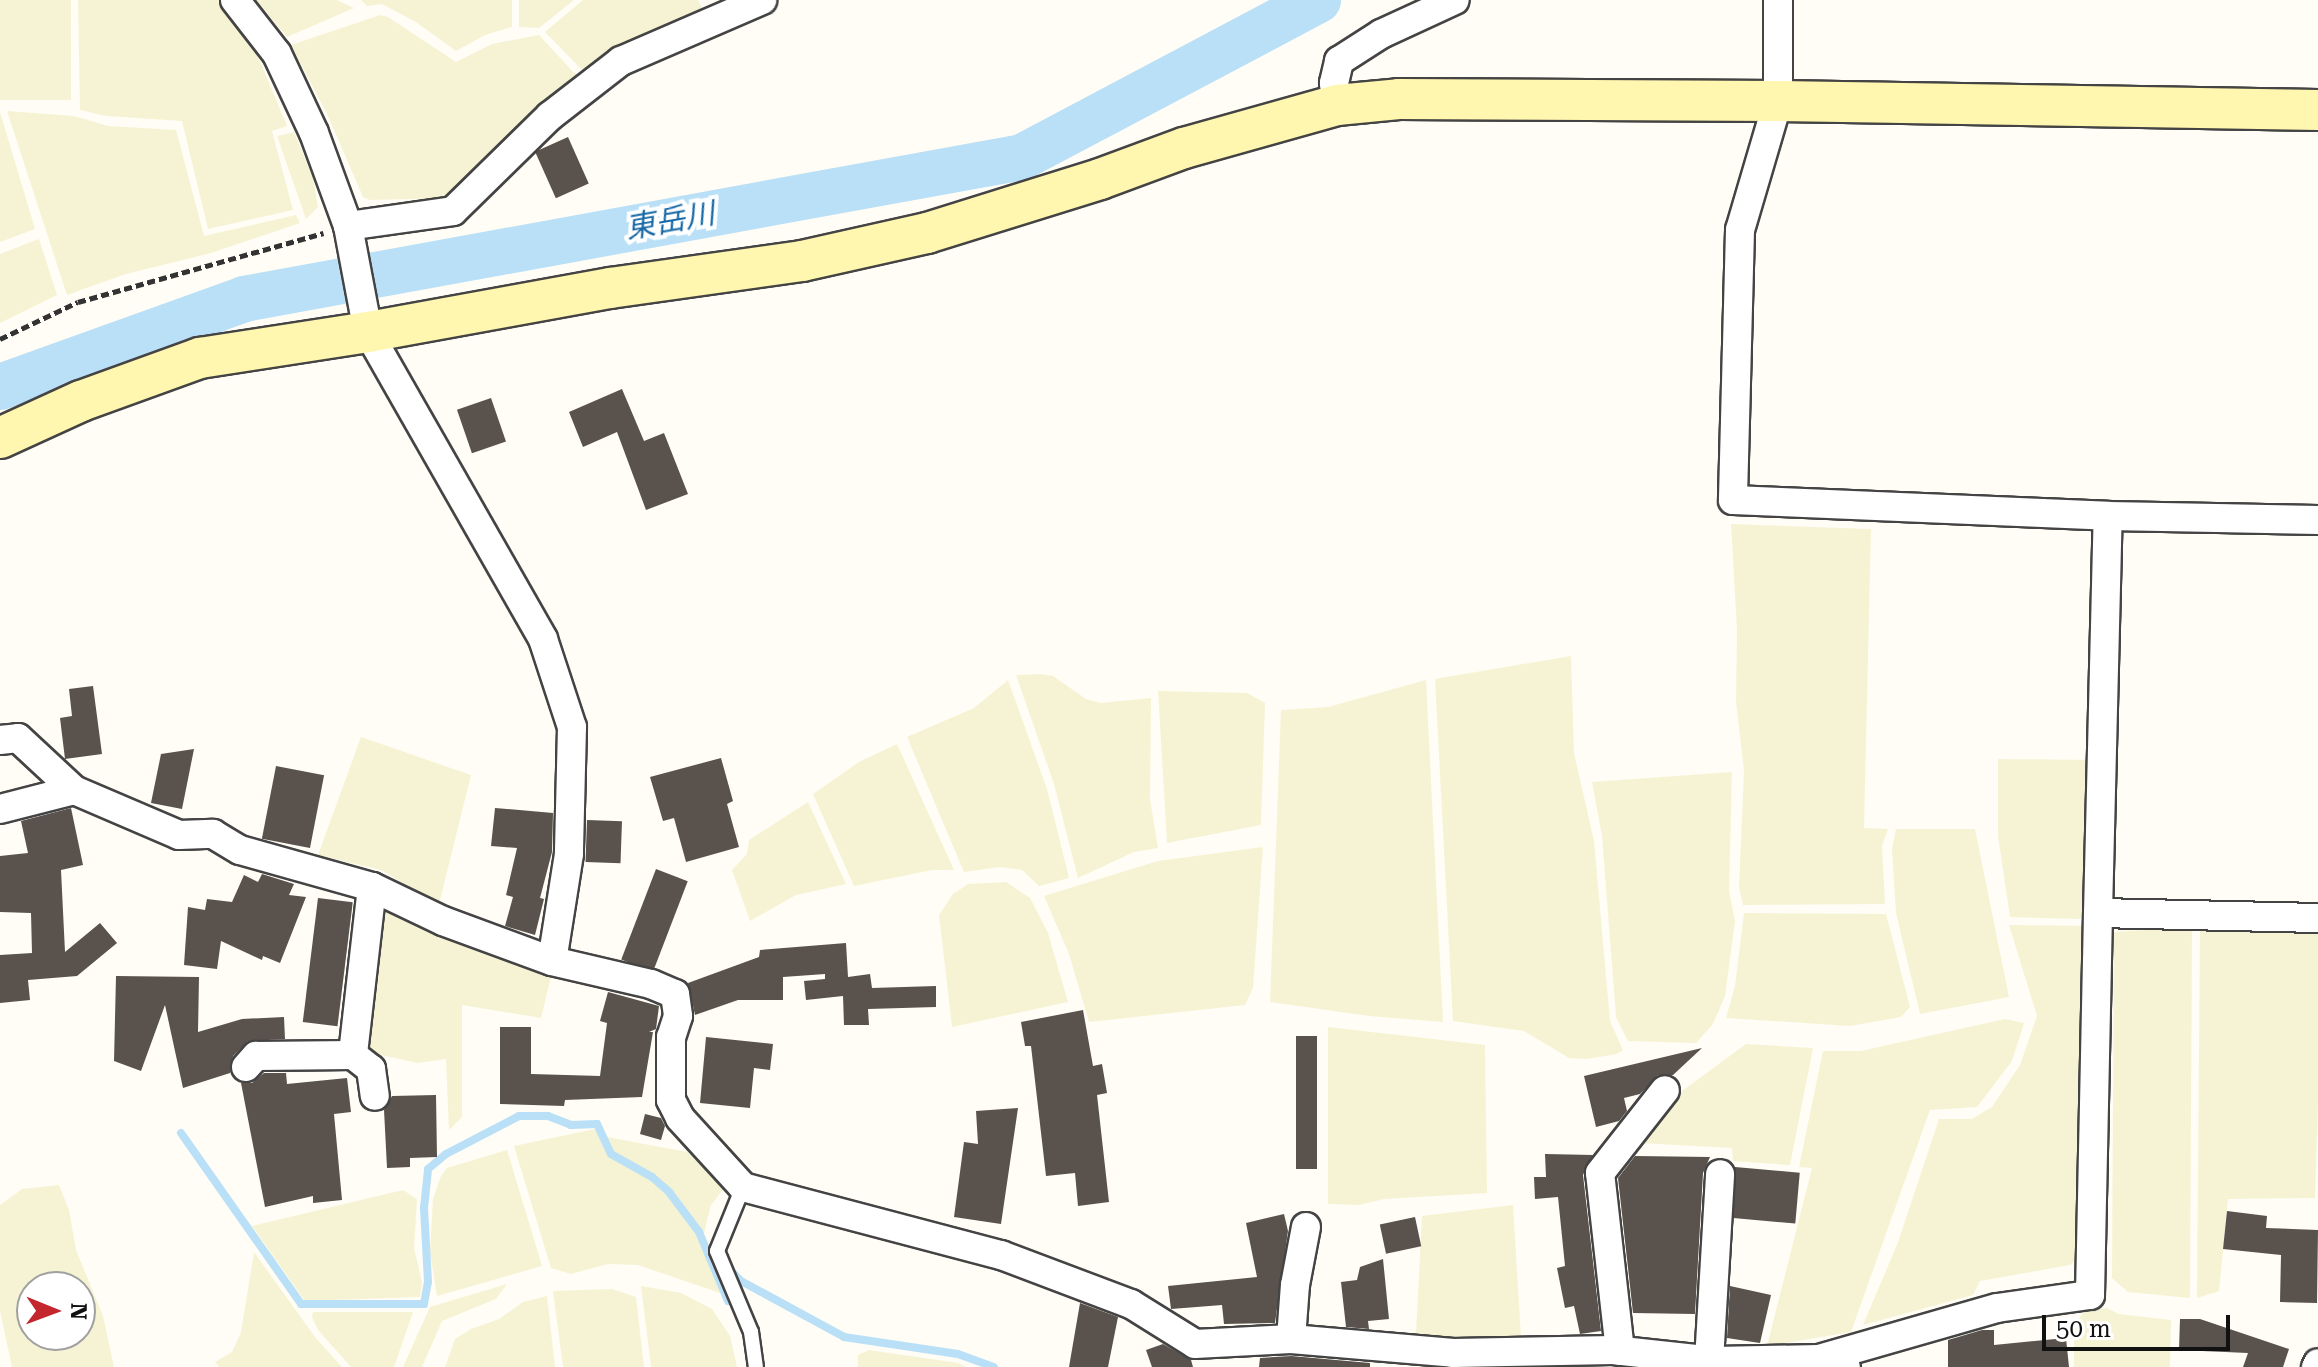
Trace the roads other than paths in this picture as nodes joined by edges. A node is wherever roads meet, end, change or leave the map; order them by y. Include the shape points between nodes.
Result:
1 (235, 0) edge
2 (762, 0) edge
3 (1455, 0) edge
4 (1778, 0) edge
5 (1778, 101) junction
6 (1337, 105) junction
7 (2318, 110) edge
8 (348, 226) junction
9 (368, 332) junction
10 (0, 438) edge
11 (2108, 516) junction
12 (2318, 520) edge
13 (0, 740) edge
14 (74, 790) junction
15 (0, 809) edge
16 (372, 887) junction
17 (2098, 913) junction
18 (2318, 918) edge
19 (552, 961) junction
20 (353, 1055) junction
21 (246, 1067) dead end
22 (1665, 1090) dead end
23 (375, 1096) dead end
24 (1599, 1144) dead end
25 (1600, 1173) junction
26 (1720, 1174) dead end
27 (743, 1187) junction
28 (1306, 1227) dead end
29 (1291, 1339) junction
30 (1620, 1351) junction
31 (1376, 1355) edge
32 (1819, 1359) junction
33 (1709, 1361) junction
34 (756, 1367) edge
35 (1846, 1367) edge

1 - 8 street via 277,54 314,133
2 - 8 street via 621,61 550,116 453,211
3 - 6 street via 1381,34 1339,61
4 - 5 street
5 - 6 street via 1399,99
5 - 7 street
5 - 11 street via 1740,230 1733,500
6 - 9 street via 1184,148 927,233 802,261 610,288
8 - 9 street
9 - 10 street via 200,358 81,401
9 - 19 street via 543,639 572,727 569,854
11 - 12 street
11 - 17 street
13 - 14 street via 18,738
14 - 15 street
14 - 16 street via 179,835 213,834 240,850
16 - 19 street via 443,921
16 - 20 street
17 - 18 street
17 - 32 street via 2090,1295 1997,1308
19 - 27 street via 675,994 671,1100 700,1142
20 - 21 street via 256,1056
20 - 23 street via 371,1069
22 - 25 street
24 - 25 street
25 - 30 street
26 - 33 street
27 - 29 street via 1001,1255 1131,1304 1195,1344
27 - 34 lane via 717,1251 751,1332
28 - 29 street
29 - 31 street
30 - 31 street
30 - 33 street
32 - 33 street
32 - 35 street

